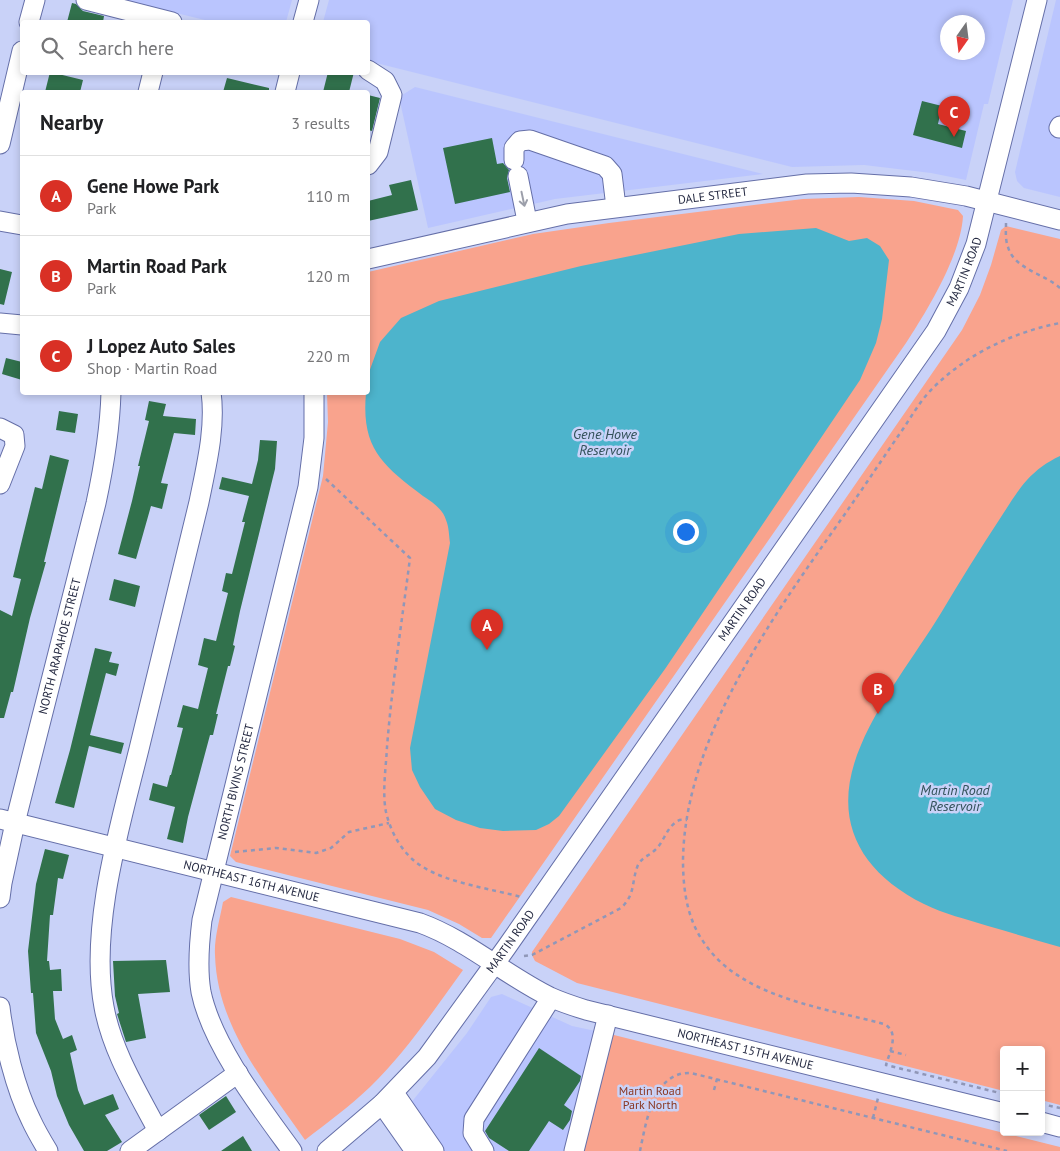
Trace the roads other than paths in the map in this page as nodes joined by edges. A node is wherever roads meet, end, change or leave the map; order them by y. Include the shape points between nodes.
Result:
1 (35, 0) edge
2 (86, 0) edge
3 (309, 0) edge
4 (1037, 0) edge
5 (30, 20) edge
6 (161, 20) edge
7 (304, 20) edge
8 (20, 59) edge
9 (370, 71) edge
10 (152, 75) edge
11 (289, 75) edge
12 (148, 90) edge
13 (286, 90) edge
14 (0, 144) edge
15 (370, 162) edge
16 (986, 202) junction
17 (616, 207) junction
18 (1060, 220) edge
19 (0, 221) edge
20 (527, 221) junction
21 (20, 225) edge
22 (370, 259) edge
23 (0, 323) edge
24 (20, 326) edge
25 (110, 395) edge
26 (212, 395) edge
27 (314, 395) edge
28 (0, 428) edge
29 (0, 484) edge
30 (8, 821) edge
31 (115, 847) junction
32 (214, 872) junction
33 (0, 898) edge
34 (495, 963) junction
35 (551, 998) junction
36 (0, 1007) edge
37 (608, 1015) junction
38 (238, 1074) junction
39 (388, 1098) junction
40 (1000, 1112) edge
41 (1045, 1123) edge
42 (1060, 1127) edge
43 (158, 1131) junction
44 (48, 1151) edge
45 (130, 1151) edge
46 (292, 1151) edge
47 (326, 1151) edge
48 (415, 1151) edge
49 (434, 1151) edge
50 (484, 1151) edge
51 (574, 1151) edge

1 - 5 street
2 - 6 street
3 - 7 street
4 - 16 street, MARTIN ROAD
8 - 14 street
9 - 15 street via 385,81 392,95 378,152
10 - 12 street
11 - 13 street
16 - 17 street, DALE STREET via 911,187 830,183
16 - 18 street, DALE STREET
16 - 34 street, MARTIN ROAD via 969,263 936,331
17 - 20 street, DALE STREET
17 -> 20 street via 612,174 605,166 530,140 520,142 515,162
19 - 21 street
20 - 22 street, DALE STREET
23 - 24 street
25 - 30 street, NORTH ARAPAHOE STREET via 107,453 96,503
26 - 31 street via 211,424 199,502
27 - 32 street, NORTH BIVINS STREET via 314,438 308,487
28 - 29 street via 14,435 15,446
30 - 31 street, NORTHEAST 16TH AVENUE
30 - 33 street, NORTH ARAPAHOE STREET
31 - 32 street, NORTHEAST 16TH AVENUE
31 - 43 street via 102,937 100,978 104,1007 111,1036
32 - 34 street, NORTHEAST 16TH AVENUE via 420,923 446,934
32 - 38 street, NORTH BIVINS STREET via 202,920 198,970 206,1010
34 - 35 street, NORTHEAST 15TH AVENUE
34 - 39 street, MARTIN ROAD via 427,1057
35 - 37 street, NORTHEAST 15TH AVENUE
35 - 50 street via 474,1119 472,1133
36 - 44 street via 14,1073 30,1119
37 - 40 street, NORTHEAST 15TH AVENUE
37 - 51 street
38 - 43 street
38 - 46 street, NORTH BIVINS STREET
39 - 47 street, MARTIN ROAD
39 - 48 street
39 - 49 street
41 - 42 street
43 - 45 street

